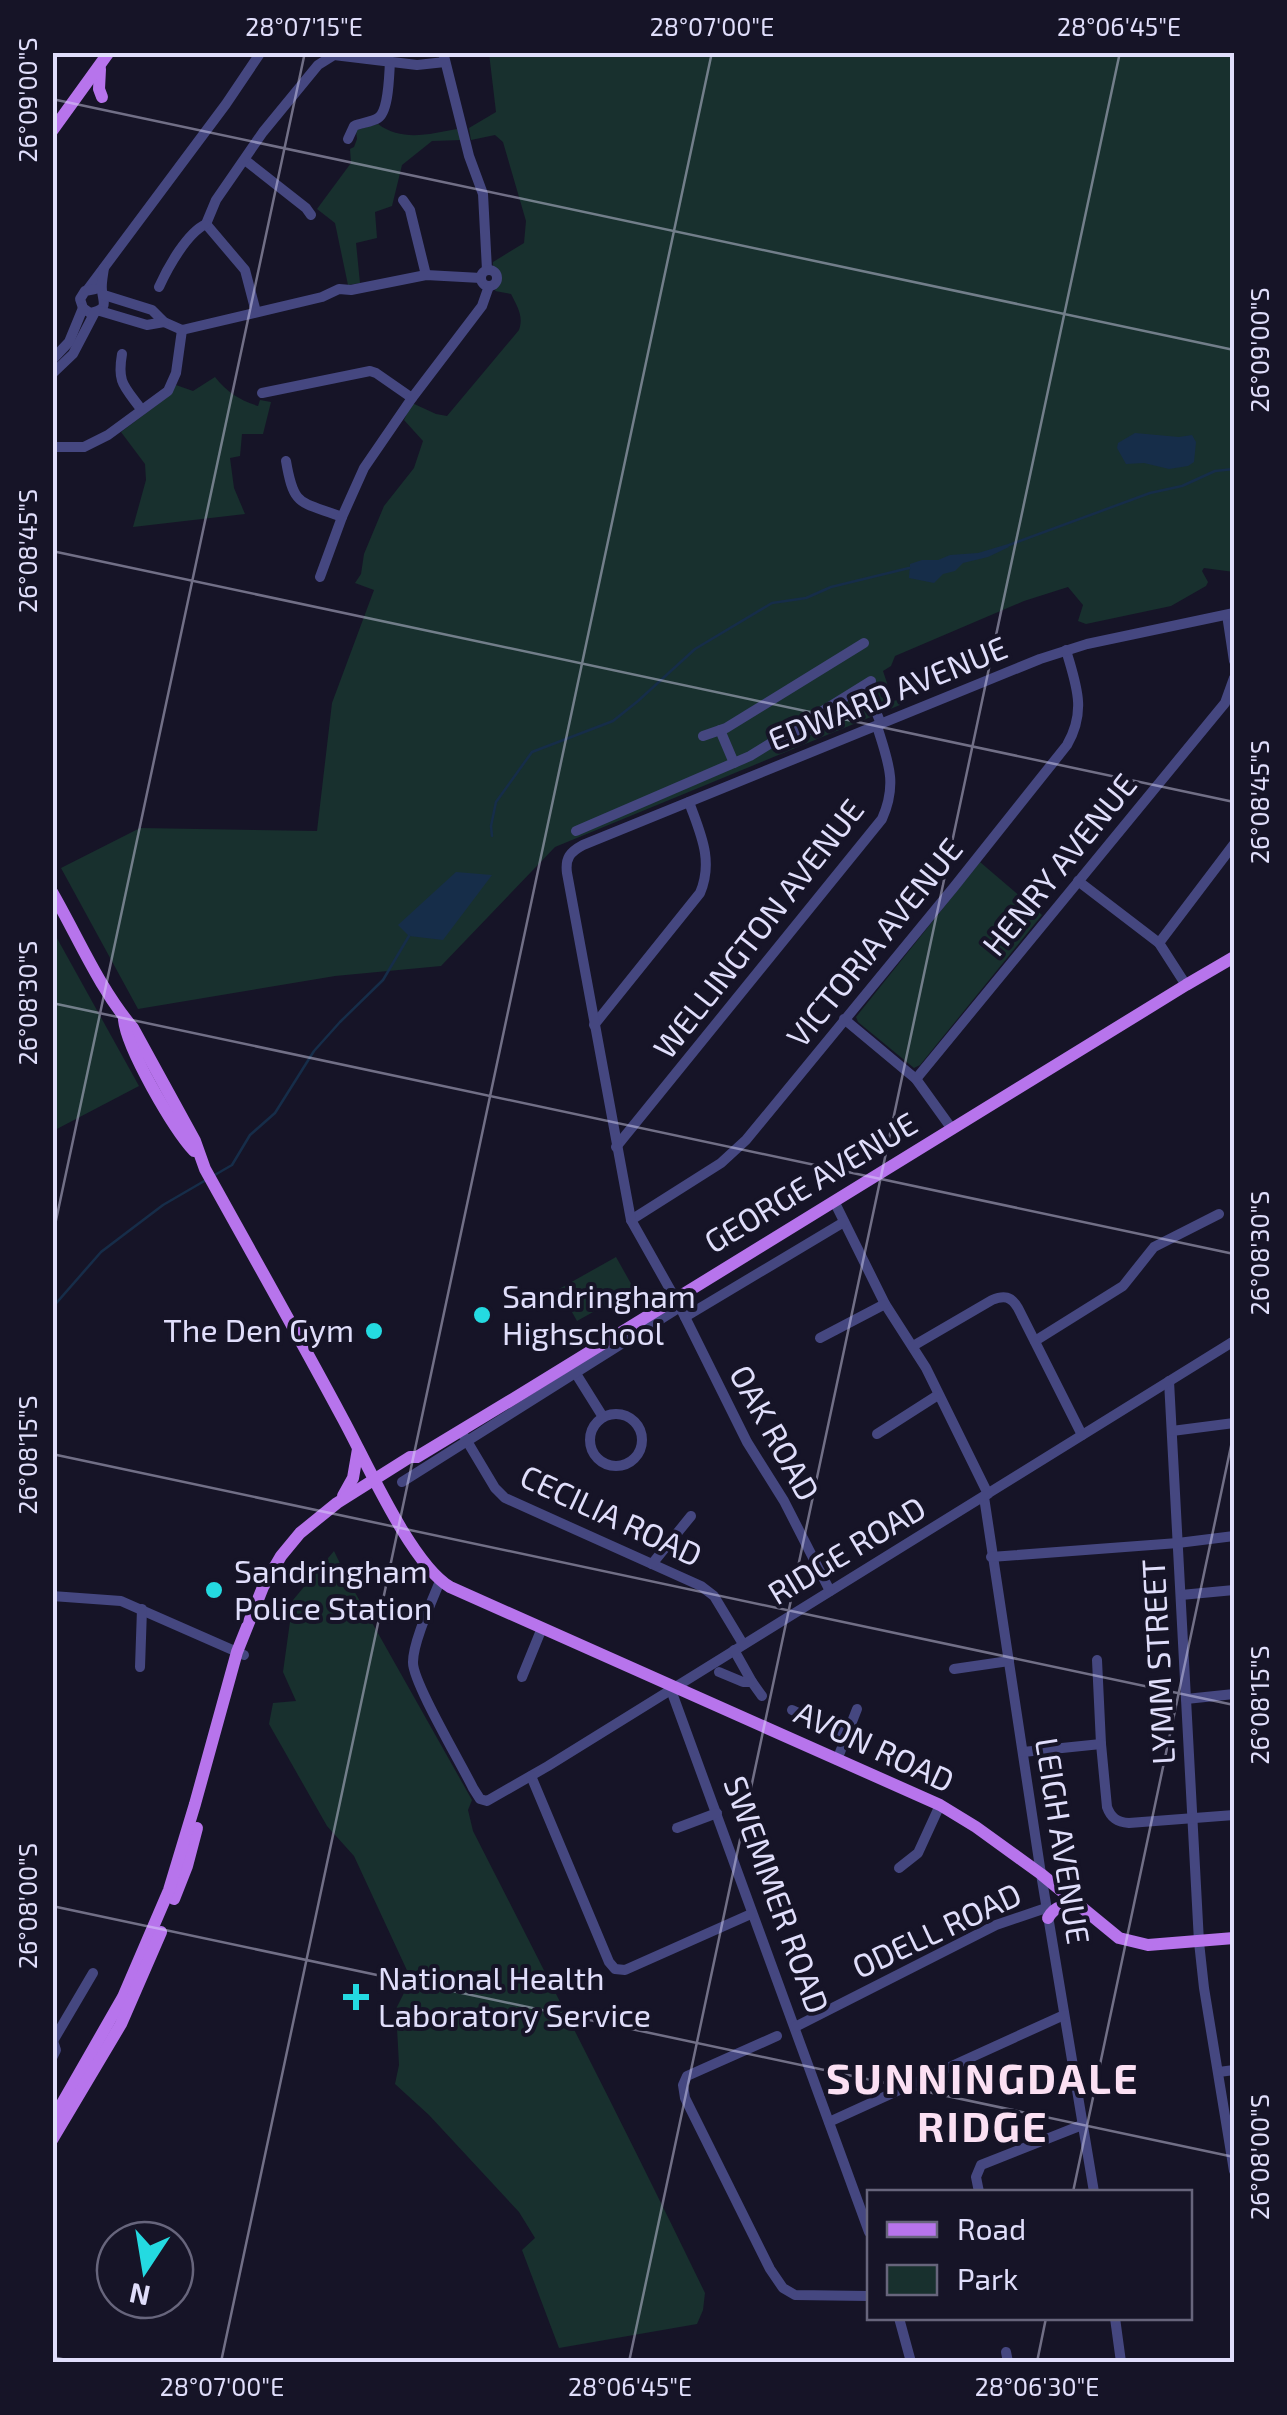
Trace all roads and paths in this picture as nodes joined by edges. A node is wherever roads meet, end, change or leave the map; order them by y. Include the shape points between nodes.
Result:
1 (110, 52) edge
2 (334, 54) edge
3 (258, 56) edge
4 (444, 57) edge
5 (100, 60) edge
6 (390, 62) junction
7 (102, 97) dead end
8 (52, 119) edge
9 (52, 131) edge
10 (348, 139) dead end
11 (245, 160) junction
12 (402, 200) dead end
13 (312, 215) dead end
14 (206, 224) junction
15 (104, 267) junction
16 (426, 275) junction
17 (485, 278) junction
18 (160, 287) dead end
19 (88, 289) junction
20 (103, 294) junction
21 (124, 302) junction
22 (82, 308) junction
23 (97, 312) junction
24 (256, 312) junction
25 (119, 316) junction
26 (164, 322) junction
27 (182, 330) junction
28 (122, 354) dead end
29 (52, 360) edge
30 (52, 374) edge
31 (262, 393) dead end
32 (412, 398) junction
33 (141, 409) junction
34 (52, 448) edge
35 (286, 461) dead end
36 (342, 517) junction
37 (320, 577) dead end
38 (1230, 614) edge
39 (864, 643) dead end
40 (1066, 650) junction
41 (1234, 661) edge
42 (1234, 678) edge
43 (871, 682) dead end
44 (813, 724) junction
45 (879, 725) junction
46 (720, 730) junction
47 (703, 736) dead end
48 (734, 762) junction
49 (689, 802) junction
50 (576, 831) dead end
51 (1234, 844) edge
52 (570, 854) joint
53 (1078, 881) junction
54 (52, 892) edge
55 (1159, 943) junction
56 (1234, 957) edge
57 (1186, 985) junction
58 (844, 1019) junction
59 (594, 1025) junction
60 (916, 1080) junction
61 (952, 1130) junction
62 (616, 1147) junction
63 (834, 1201) junction
64 (1218, 1214) dead end
65 (631, 1220) junction
66 (844, 1222) junction
67 (885, 1304) junction
68 (680, 1308) junction
69 (820, 1338) dead end
70 (1035, 1341) junction
71 (1234, 1341) edge
72 (913, 1346) junction
73 (573, 1368) junction
74 (1170, 1380) junction
75 (938, 1394) junction
76 (603, 1417) junction
77 (1234, 1423) edge
78 (1172, 1430) junction
79 (877, 1434) dead end
80 (464, 1436) junction
81 (1082, 1436) junction
82 (359, 1449) junction
83 (417, 1456) junction
84 (399, 1464) junction
85 (377, 1482) junction
86 (402, 1482) dead end
87 (986, 1496) junction
88 (338, 1503) junction
89 (691, 1516) dead end
90 (1234, 1536) edge
91 (1178, 1542) junction
92 (991, 1557) junction
93 (652, 1564) junction
94 (440, 1581) junction
95 (1234, 1590) edge
96 (830, 1591) junction
97 (1182, 1595) junction
98 (52, 1596) edge
99 (142, 1610) junction
100 (542, 1628) junction
101 (739, 1647) junction
102 (240, 1653) junction
103 (1097, 1660) dead end
104 (1009, 1661) junction
105 (140, 1667) dead end
106 (954, 1669) dead end
107 (719, 1672) dead end
108 (522, 1677) dead end
109 (752, 1682) junction
110 (673, 1688) junction
111 (1234, 1694) edge
112 (762, 1696) dead end
113 (1186, 1698) junction
114 (858, 1709) dead end
115 (792, 1710) dead end
116 (847, 1735) junction
117 (1101, 1744) junction
118 (1023, 1752) junction
119 (838, 1760) junction
120 (531, 1776) junction
121 (940, 1805) junction
122 (716, 1813) junction
123 (1234, 1816) edge
124 (1193, 1820) junction
125 (677, 1828) dead end
126 (898, 1868) dead end
127 (1041, 1874) junction
128 (1078, 1906) junction
129 (1047, 1913) junction
130 (752, 1914) junction
131 (1234, 1938) edge
132 (1199, 1942) junction
133 (94, 1974) dead end
134 (1064, 2015) junction
135 (795, 2028) junction
136 (776, 2036) dead end
137 (53, 2041) edge
138 (52, 2058) edge
139 (1234, 2070) edge
140 (1220, 2072) junction
141 (52, 2088) edge
142 (66, 2100) edge
143 (52, 2121) edge
144 (829, 2122) junction
145 (1082, 2125) junction
146 (52, 2140) edge
147 (1234, 2171) edge
148 (979, 2190) edge
149 (1094, 2190) edge
150 (865, 2208) edge
151 (867, 2296) edge
152 (900, 2320) edge
153 (1115, 2320) edge
154 (911, 2362) edge
155 (1121, 2362) edge

1 - 5 main road
2 - 6 street
2 - 11 street
3 - 15 street
4 - 6 street via 417,65
4 - 17 street via 483,194
5 - 7 main road
5 - 8 main road
5 - 9 main road
6 - 10 street via 382,114 354,126
11 - 13 street
11 - 14 street
12 - 16 street
14 - 18 street
14 - 24 street via 245,270
15 - 19 street
15 - 20 street
16 - 17 street
16 - 24 street
17 - 32 street via 482,306
19 - 20 street
19 - 22 street
20 - 21 street
20 - 23 street
21 - 25 street
21 - 26 street via 152,310
22 - 23 street
22 - 29 street via 69,342
23 - 25 street
23 - 30 street via 77,349
24 - 27 street
25 - 26 street via 147,325
26 - 27 street
27 - 33 street via 173,384
28 - 33 street via 119,376
31 - 32 street via 370,371
32 - 36 street via 364,468
33 - 34 street via 84,447
35 - 36 street via 295,496
36 - 37 street
38 - 40 street, EDWARD AVENUE
38 - 41 street
39 - 46 street
40 - 45 street, EDWARD AVENUE
40 - 58 street, VICTORIA AVENUE via 1080,695 1067,745
42 - 53 street, HENRY AVENUE via 1225,703
43 - 44 street
44 - 45 street via 868,701
44 - 48 street
45 - 49 street, EDWARD AVENUE
45 - 62 street, WELLINGTON AVENUE via 892,780 882,819
46 - 47 street
46 - 48 street
48 - 50 street
49 - 52 street, EDWARD AVENUE
49 - 59 street via 707,854 705,882
51 - 55 street
52 - 59 street, OAK ROAD via 567,873
53 - 55 street
53 - 60 street, HENRY AVENUE
54 - 82 main road via 124,1017 147,1076 199,1155
55 - 57 street
56 - 57 main road, GEORGE AVENUE
57 - 61 main road, GEORGE AVENUE
58 - 60 street
58 - 65 street, VICTORIA AVENUE via 729,1156
59 - 62 street, OAK ROAD
60 - 61 street
61 - 63 main road, GEORGE AVENUE
62 - 65 street, OAK ROAD
63 - 66 street, LEIGH AVENUE
63 - 68 main road, GEORGE AVENUE
64 - 70 street via 1154,1247 1123,1286
65 - 68 street, OAK ROAD
66 - 67 street, LEIGH AVENUE
66 - 68 street, GEORGE AVENUE
67 - 69 street
67 - 72 street, LEIGH AVENUE
68 - 73 main road, GEORGE AVENUE
68 - 96 street, OAK ROAD
70 - 72 street via 1015,1303 1001,1296
70 - 81 street
71 - 74 street, RIDGE ROAD
72 - 75 street, LEIGH AVENUE
73 - 76 street
73 - 80 main road, GEORGE AVENUE
74 - 78 street, LYMM STREET
74 - 81 street, RIDGE ROAD
75 - 79 street
75 - 87 street, LEIGH AVENUE
76 - 76 street via 628,1416 640,1428 638,1453 626,1464 608,1465 594,1455 590,1438
77 - 78 street
78 - 91 street, LYMM STREET
80 - 83 main road, GEORGE AVENUE
80 - 86 street, GEORGE AVENUE
80 - 93 street, CECILIA ROAD via 505,1498
81 - 87 street, RIDGE ROAD
82 - 84 main road
82 - 85 main road
82 - 88 main road
83 - 84 main road, GEORGE AVENUE
83 - 85 main road, GEORGE AVENUE via 414,1464
84 - 85 main road, GEORGE AVENUE
85 - 88 main road
85 - 94 main road
85 - 102 main road via 304,1537 287,1558
87 - 92 street, LEIGH AVENUE
87 - 96 street, RIDGE ROAD
88 - 102 main road via 281,1556 254,1606
89 - 93 street
90 - 91 street
91 - 92 street
91 - 97 street, LYMM STREET
92 - 104 street, LEIGH AVENUE
93 - 101 street, CECILIA ROAD via 708,1590
94 - 100 main road
94 - 120 street, RIDGE ROAD via 413,1666 421,1688 480,1799
95 - 97 street
96 - 101 street, RIDGE ROAD
97 - 113 street, LYMM STREET
98 - 99 street via 121,1601
99 - 102 street
99 - 105 street
100 - 108 street
100 - 110 main road
101 - 109 street, CECILIA ROAD
101 - 110 street, RIDGE ROAD
102 - 142 main road via 169,1890 123,1998
103 - 117 street
104 - 106 street
104 - 118 street, LEIGH AVENUE
107 - 109 street
109 - 112 street, CECILIA ROAD
110 - 119 main road, AVON ROAD
110 - 120 street, RIDGE ROAD
110 - 122 street, SWEMMER ROAD
111 - 113 street
113 - 124 street, LYMM STREET
114 - 116 street
115 - 116 street
116 - 119 street
117 - 118 street
117 - 124 street via 1107,1807 1115,1820
118 - 127 street, LEIGH AVENUE
119 - 121 main road, AVON ROAD
120 - 130 street via 614,1969 625,1970
121 - 126 street via 918,1853
121 - 127 main road, AVON ROAD
122 - 125 street
122 - 130 street, SWEMMER ROAD
123 - 124 street
124 - 132 street, LYMM STREET
127 - 128 main road, AVON ROAD
127 - 129 street, LEIGH AVENUE
128 - 129 main road
128 - 132 main road, AVON ROAD via 1131,1942
129 - 134 street, LEIGH AVENUE
129 - 135 street, ODELL ROAD via 996,1925
130 - 135 street, SWEMMER ROAD
131 - 132 main road, AVON ROAD
132 - 140 street, LYMM STREET
133 - 137 street
134 - 144 street
134 - 145 street, LEIGH AVENUE
135 - 144 street, SWEMMER ROAD
136 - 151 street via 687,2076 686,2098 779,2284 800,2296
137 - 138 street
139 - 140 street
140 - 147 street, LYMM STREET
141 - 142 street
142 - 143 main road
142 - 146 main road
144 - 150 street, SWEMMER ROAD
145 - 148 street via 982,2165
145 - 149 street, LEIGH AVENUE
152 - 154 street
153 - 155 street

